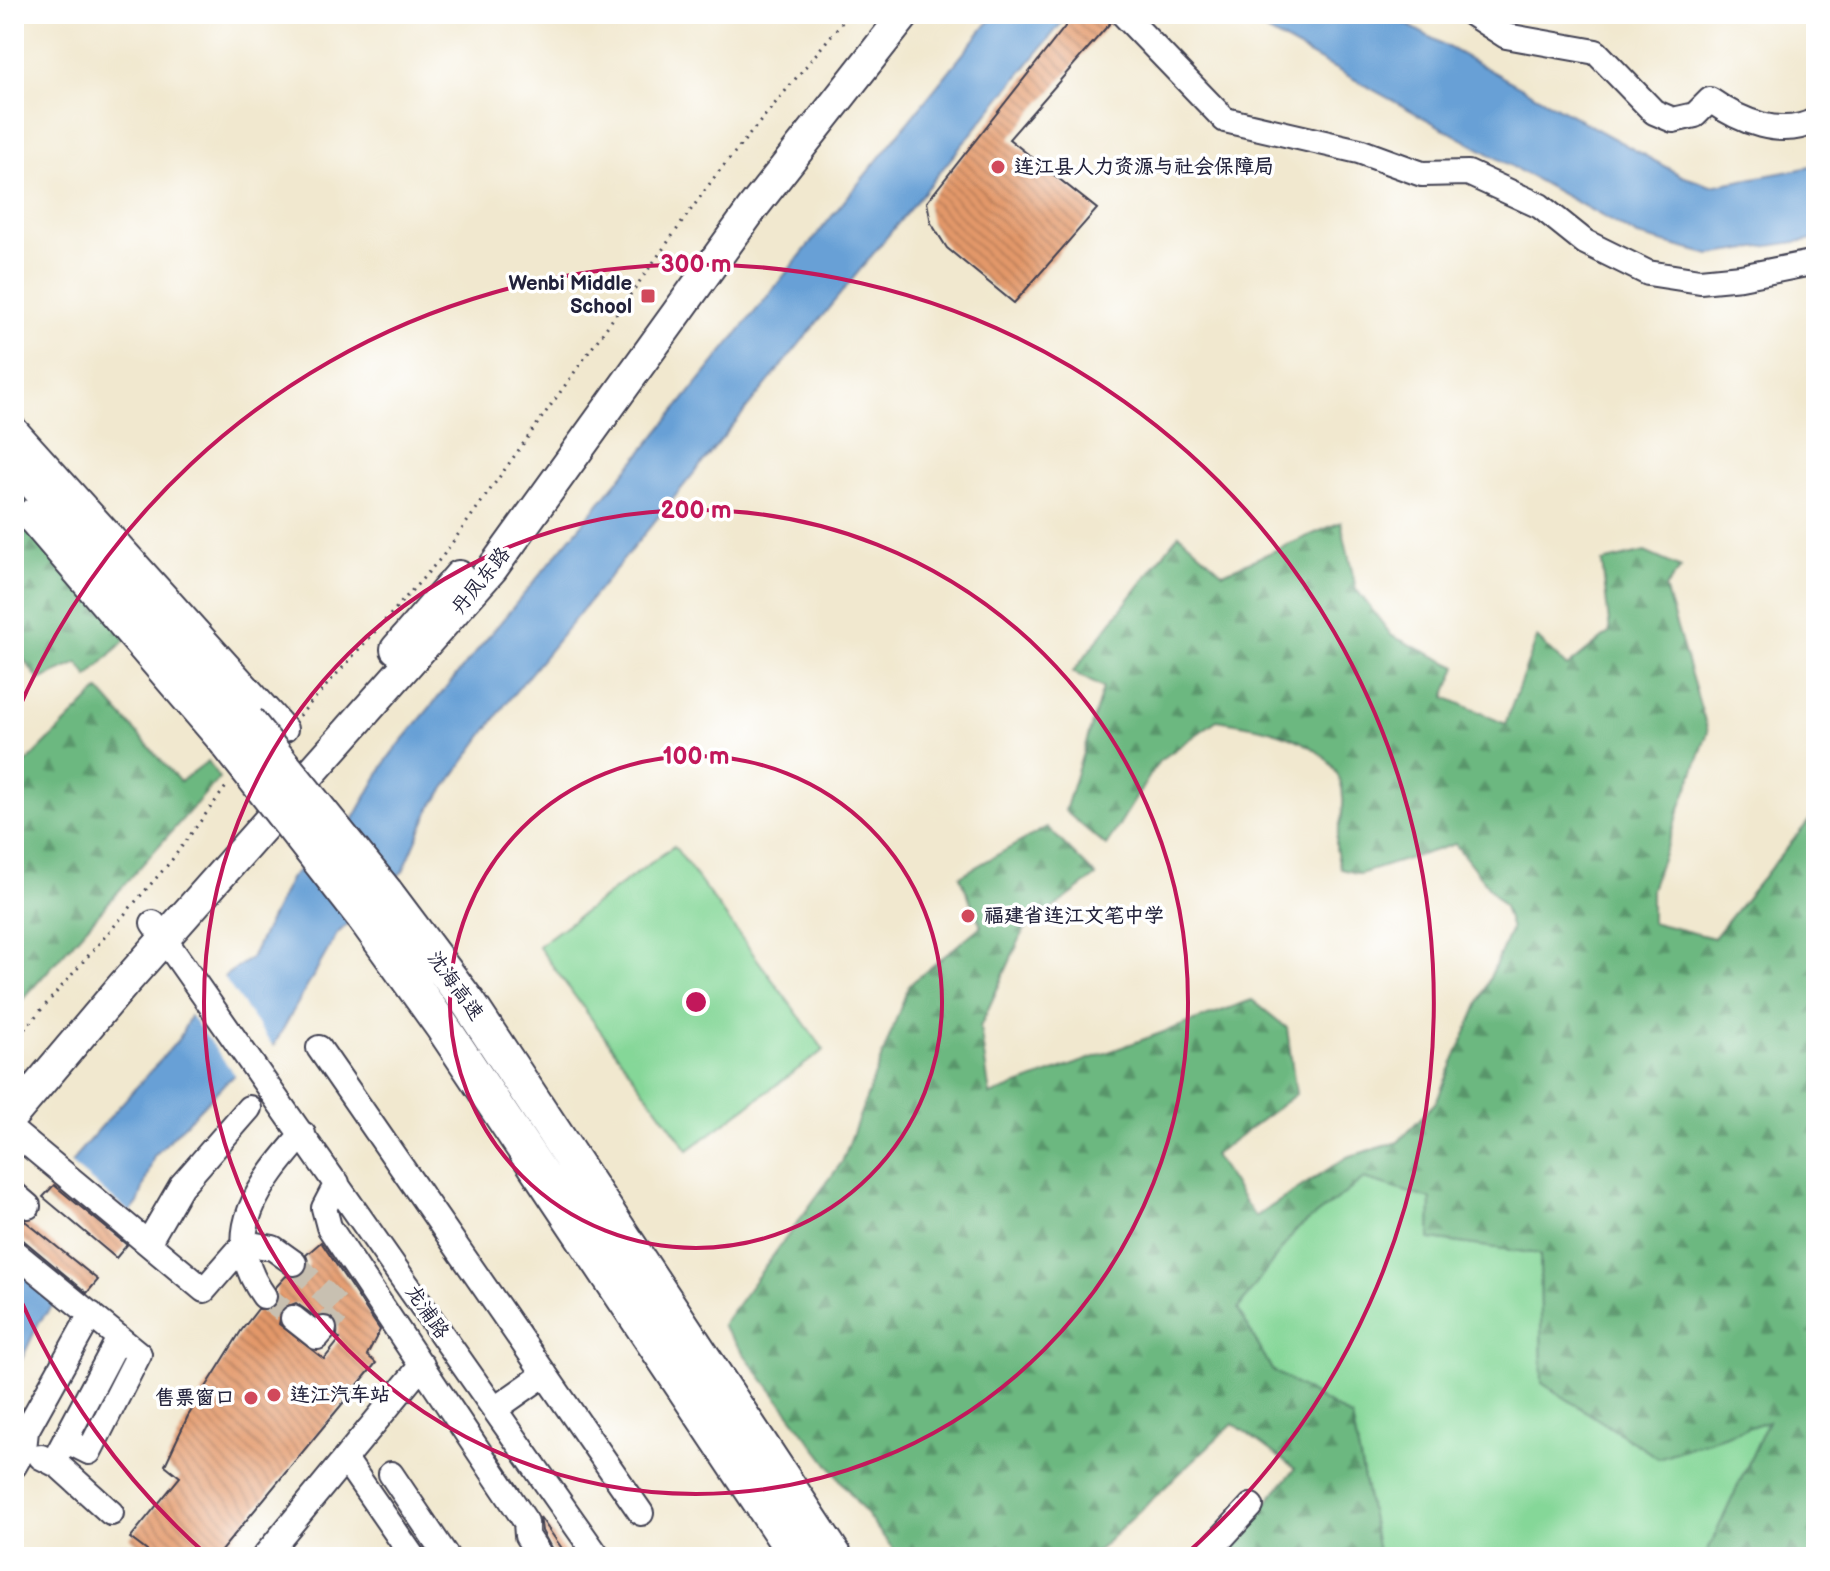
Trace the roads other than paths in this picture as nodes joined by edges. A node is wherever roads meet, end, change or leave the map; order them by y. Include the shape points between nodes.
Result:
1 (879, 14) edge
2 (905, 14) edge
3 (1123, 14) edge
4 (1472, 14) edge
5 (1816, 120) edge
6 (1816, 262) edge
7 (14, 428) edge
8 (14, 460) edge
9 (14, 494) edge
10 (285, 729) road end
11 (375, 904) junction
12 (158, 931) junction
13 (319, 1048) dead end
14 (14, 1083) edge
15 (249, 1108) dead end
16 (14, 1114) edge
17 (14, 1132) edge
18 (303, 1134) junction
19 (337, 1183) junction
20 (141, 1237) junction
21 (245, 1243) junction
22 (14, 1252) edge
23 (294, 1263) tunnel mouth
24 (264, 1296) tunnel mouth
25 (83, 1308) junction
26 (293, 1318) tunnel mouth
27 (324, 1329) dead end
28 (422, 1365) junction
29 (545, 1374) junction
30 (495, 1409) junction
31 (19, 1458) edge
32 (345, 1459) junction
33 (53, 1463) junction
34 (391, 1474) dead end
35 (1251, 1506) dead end
36 (111, 1513) dead end
37 (641, 1513) dead end
38 (264, 1557) edge
39 (413, 1557) edge
40 (447, 1557) edge
41 (541, 1557) edge
42 (598, 1557) edge
43 (797, 1557) edge
44 (835, 1557) edge
45 (1204, 1557) edge

1 - 12 main road, 丹凤东路 via 478,554
2 - 12 main road, 丹凤东路 via 752,209 492,569
3 - 6 street via 1225,120 1359,151 1422,174 1468,173 1540,206 1585,242 1648,273 1700,281
4 - 5 street via 1506,36 1596,52 1654,112 1673,120 1695,115 1710,100 1732,115 1768,127 1801,128
7 - 10 street
8 - 11 highway, 沈海高速, bridge via 247,721
9 - 11 highway, 沈海高速, bridge via 225,740
11 - 43 highway, 沈海高速 via 442,1026
11 - 44 highway, 沈海高速 via 470,1005
12 - 14 main road, 丹凤东路
12 - 16 main road, 丹凤东路
12 - 18 street, 龙浦路
13 - 29 street
15 - 20 street
17 - 20 street
18 - 19 street, 龙浦路
18 - 21 street via 255,1195
19 - 28 street via 324,1208 329,1227
19 - 30 street, 龙浦路
20 - 21 street via 204,1290
21 - 23 street via 273,1248
21 - 24 street via 248,1273
22 - 25 street
25 - 31 street via 26,1431
25 - 33 street via 139,1354 89,1452 65,1440
26 - 27 street via 317,1337
28 - 32 street
28 - 41 street via 526,1522 527,1536
29 - 30 street
29 - 37 street
30 - 42 street, 龙浦路
31 - 33 street
32 - 38 street
32 - 39 street
33 - 36 street
34 - 40 street
35 - 45 street

